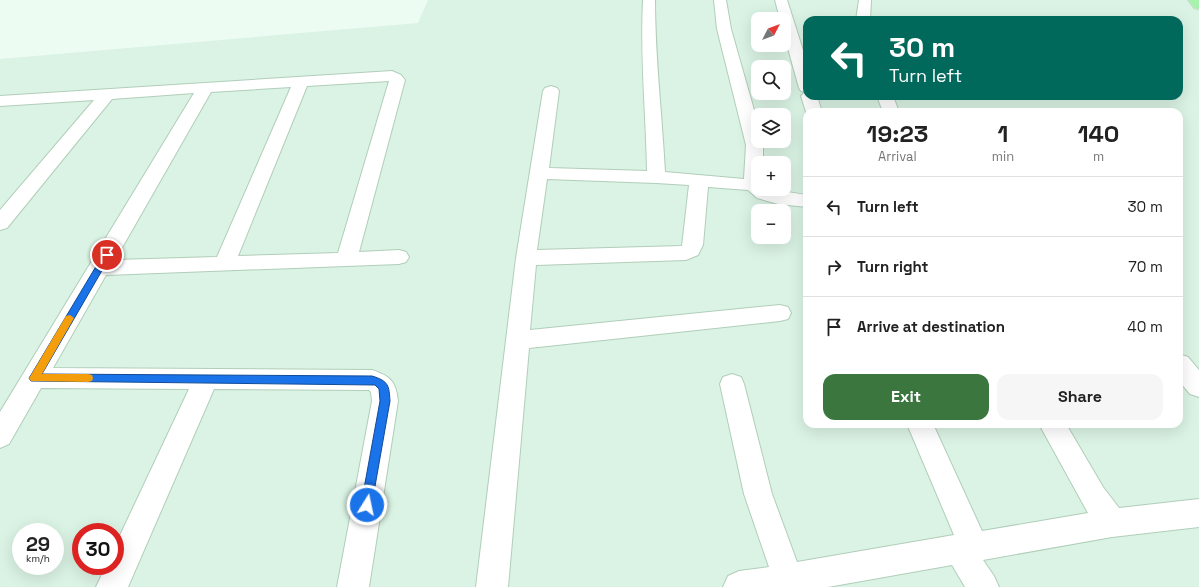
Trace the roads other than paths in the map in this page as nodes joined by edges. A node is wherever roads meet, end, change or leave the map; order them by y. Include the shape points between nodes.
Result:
1 (649, 0) edge
2 (720, 0) edge
3 (781, 0) edge
4 (865, 0) edge
5 (1194, 0) edge
6 (1199, 5) edge
7 (863, 16) edge
8 (803, 74) edge
9 (301, 81) junction
10 (206, 87) junction
11 (551, 91) dead end
12 (107, 94) junction
13 (0, 101) edge
14 (754, 156) edge
15 (539, 173) junction
16 (656, 177) junction
17 (699, 181) junction
18 (751, 185) edge
19 (776, 196) edge
20 (803, 200) edge
21 (0, 223) edge
22 (399, 257) dead end
23 (526, 258) junction
24 (346, 260) junction
25 (224, 264) junction
26 (99, 268) junction
27 (780, 313) dead end
28 (518, 340) junction
29 (1183, 369) edge
30 (34, 378) junction
31 (206, 379) junction
32 (732, 384) dead end
33 (1199, 387) edge
34 (922, 428) edge
35 (1054, 428) edge
36 (0, 436) edge
37 (1199, 513) edge
38 (1112, 523) junction
39 (967, 548) junction
40 (789, 583) edge
41 (112, 587) edge
42 (353, 587) edge
43 (492, 587) edge
44 (739, 587) edge
45 (983, 587) edge

1 - 16 street via 648,38
2 - 14 street via 724,29 755,145
3 - 8 street
4 - 7 street
5 - 6 highway
9 - 10 street
9 - 24 street via 386,75 396,78
9 - 25 street
10 - 12 street
10 - 26 street
11 - 15 street
12 - 13 street
12 - 21 street
15 - 16 street
15 - 23 street
16 - 17 street
17 - 18 street
17 - 23 street via 693,245 686,253
19 - 20 street
22 - 24 street
23 - 28 street
24 - 25 street
25 - 26 street
26 - 30 street
27 - 28 street
28 - 43 street
29 - 33 street
30 - 31 street
30 - 36 street
31 - 41 street
31 - 42 street via 372,380 384,388 385,401
32 - 40 street via 758,494
34 - 39 street
35 - 38 street via 1093,496
37 - 38 street
38 - 39 street
39 - 40 street
39 - 45 street
40 - 44 street

